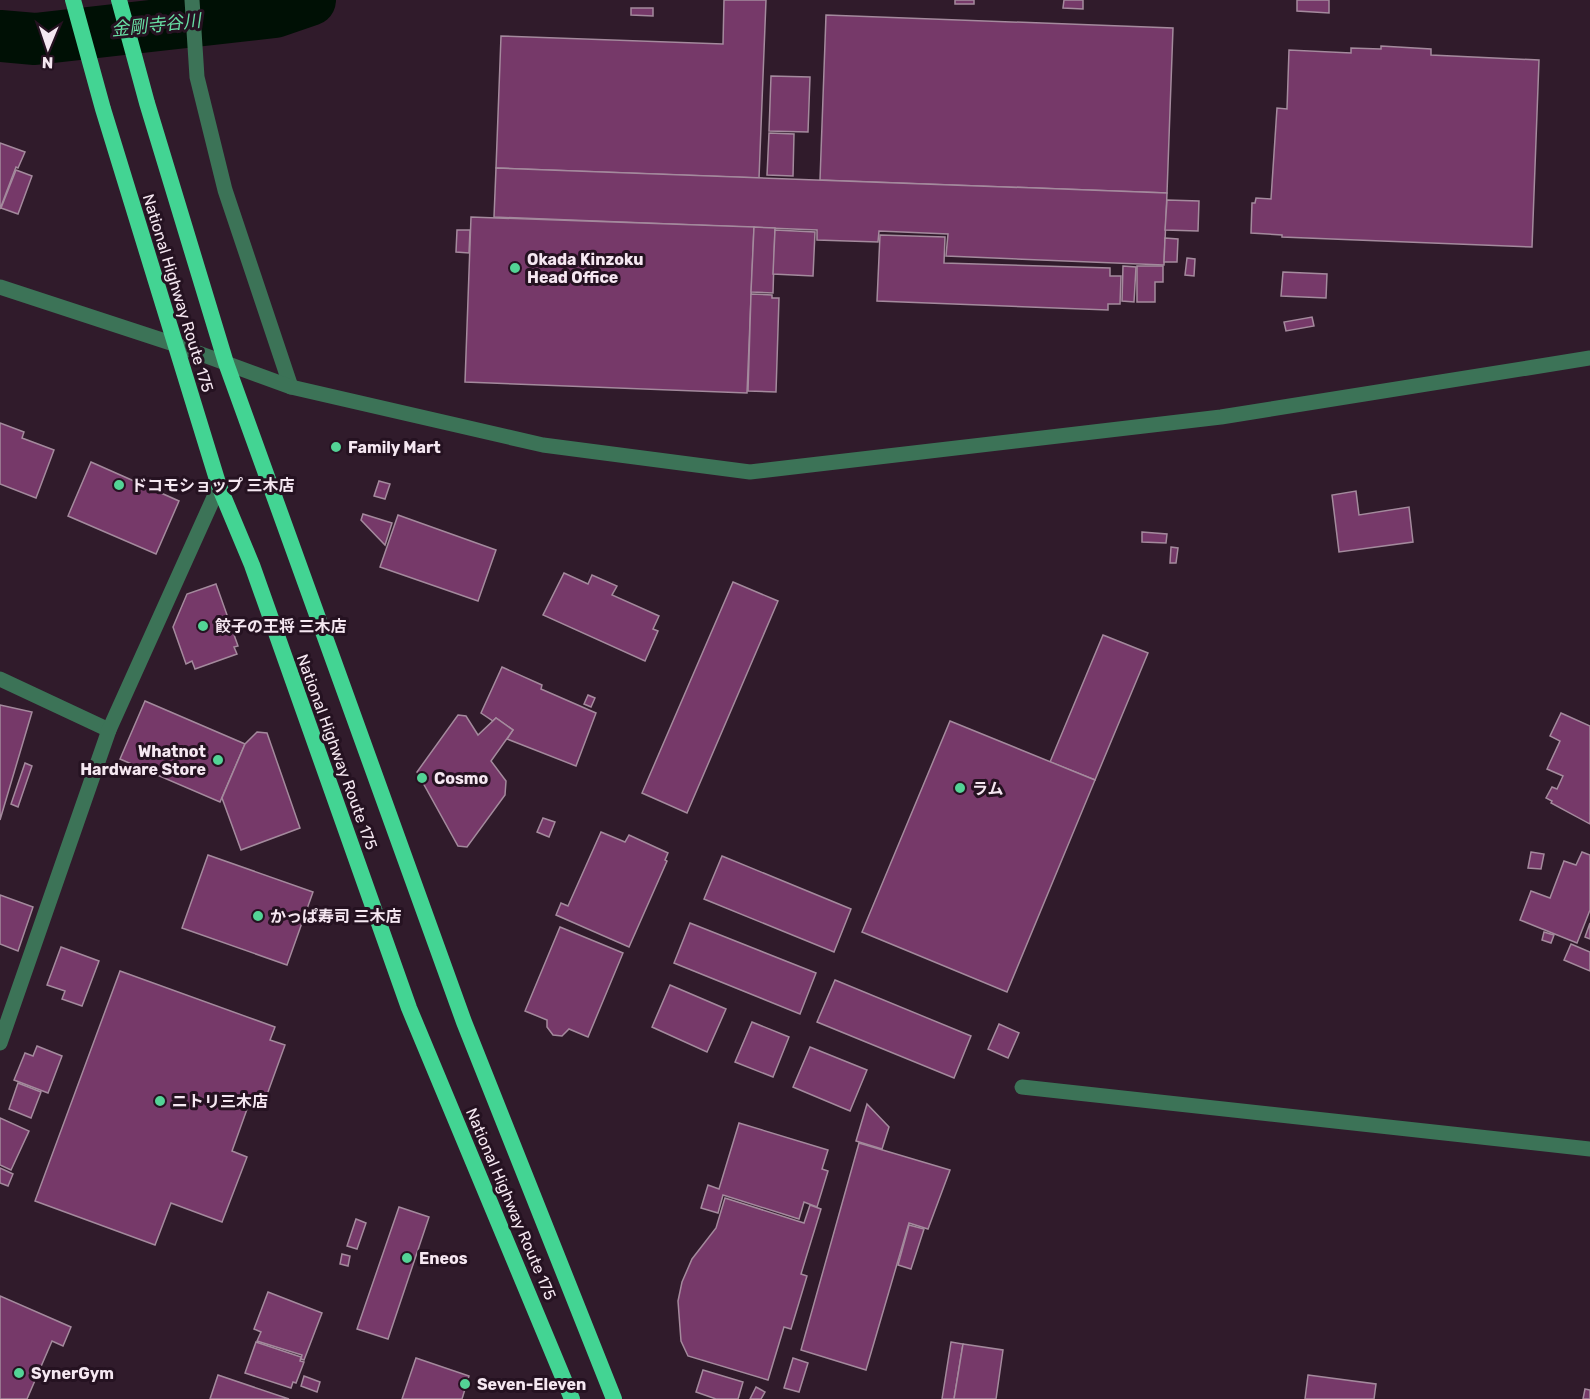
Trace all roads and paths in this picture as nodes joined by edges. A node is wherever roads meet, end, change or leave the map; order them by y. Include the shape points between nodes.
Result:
1 (73, 0) edge
2 (119, 0) edge
3 (192, 0) edge
4 (0, 287) edge
5 (174, 344) junction
6 (1590, 358) edge
7 (226, 363) junction
8 (291, 387) junction
9 (219, 486) junction
10 (0, 678) edge
11 (109, 730) junction
12 (0, 1043) edge
13 (1022, 1087) dead end
14 (1590, 1149) edge
15 (572, 1399) edge
16 (614, 1399) edge

1 - 5 highway, National Highway Route 175
2 - 7 highway, National Highway Route 175
3 - 8 street via 197,76 225,190
4 - 5 street
5 - 7 street
5 - 9 highway, National Highway Route 175
6 - 8 street via 1221,417 750,472 543,445
7 - 8 street
7 - 16 highway, National Highway Route 175 via 464,1022
9 - 11 street
9 - 15 highway, National Highway Route 175 via 252,565 409,1008
10 - 11 street
11 - 12 street
13 - 14 street

